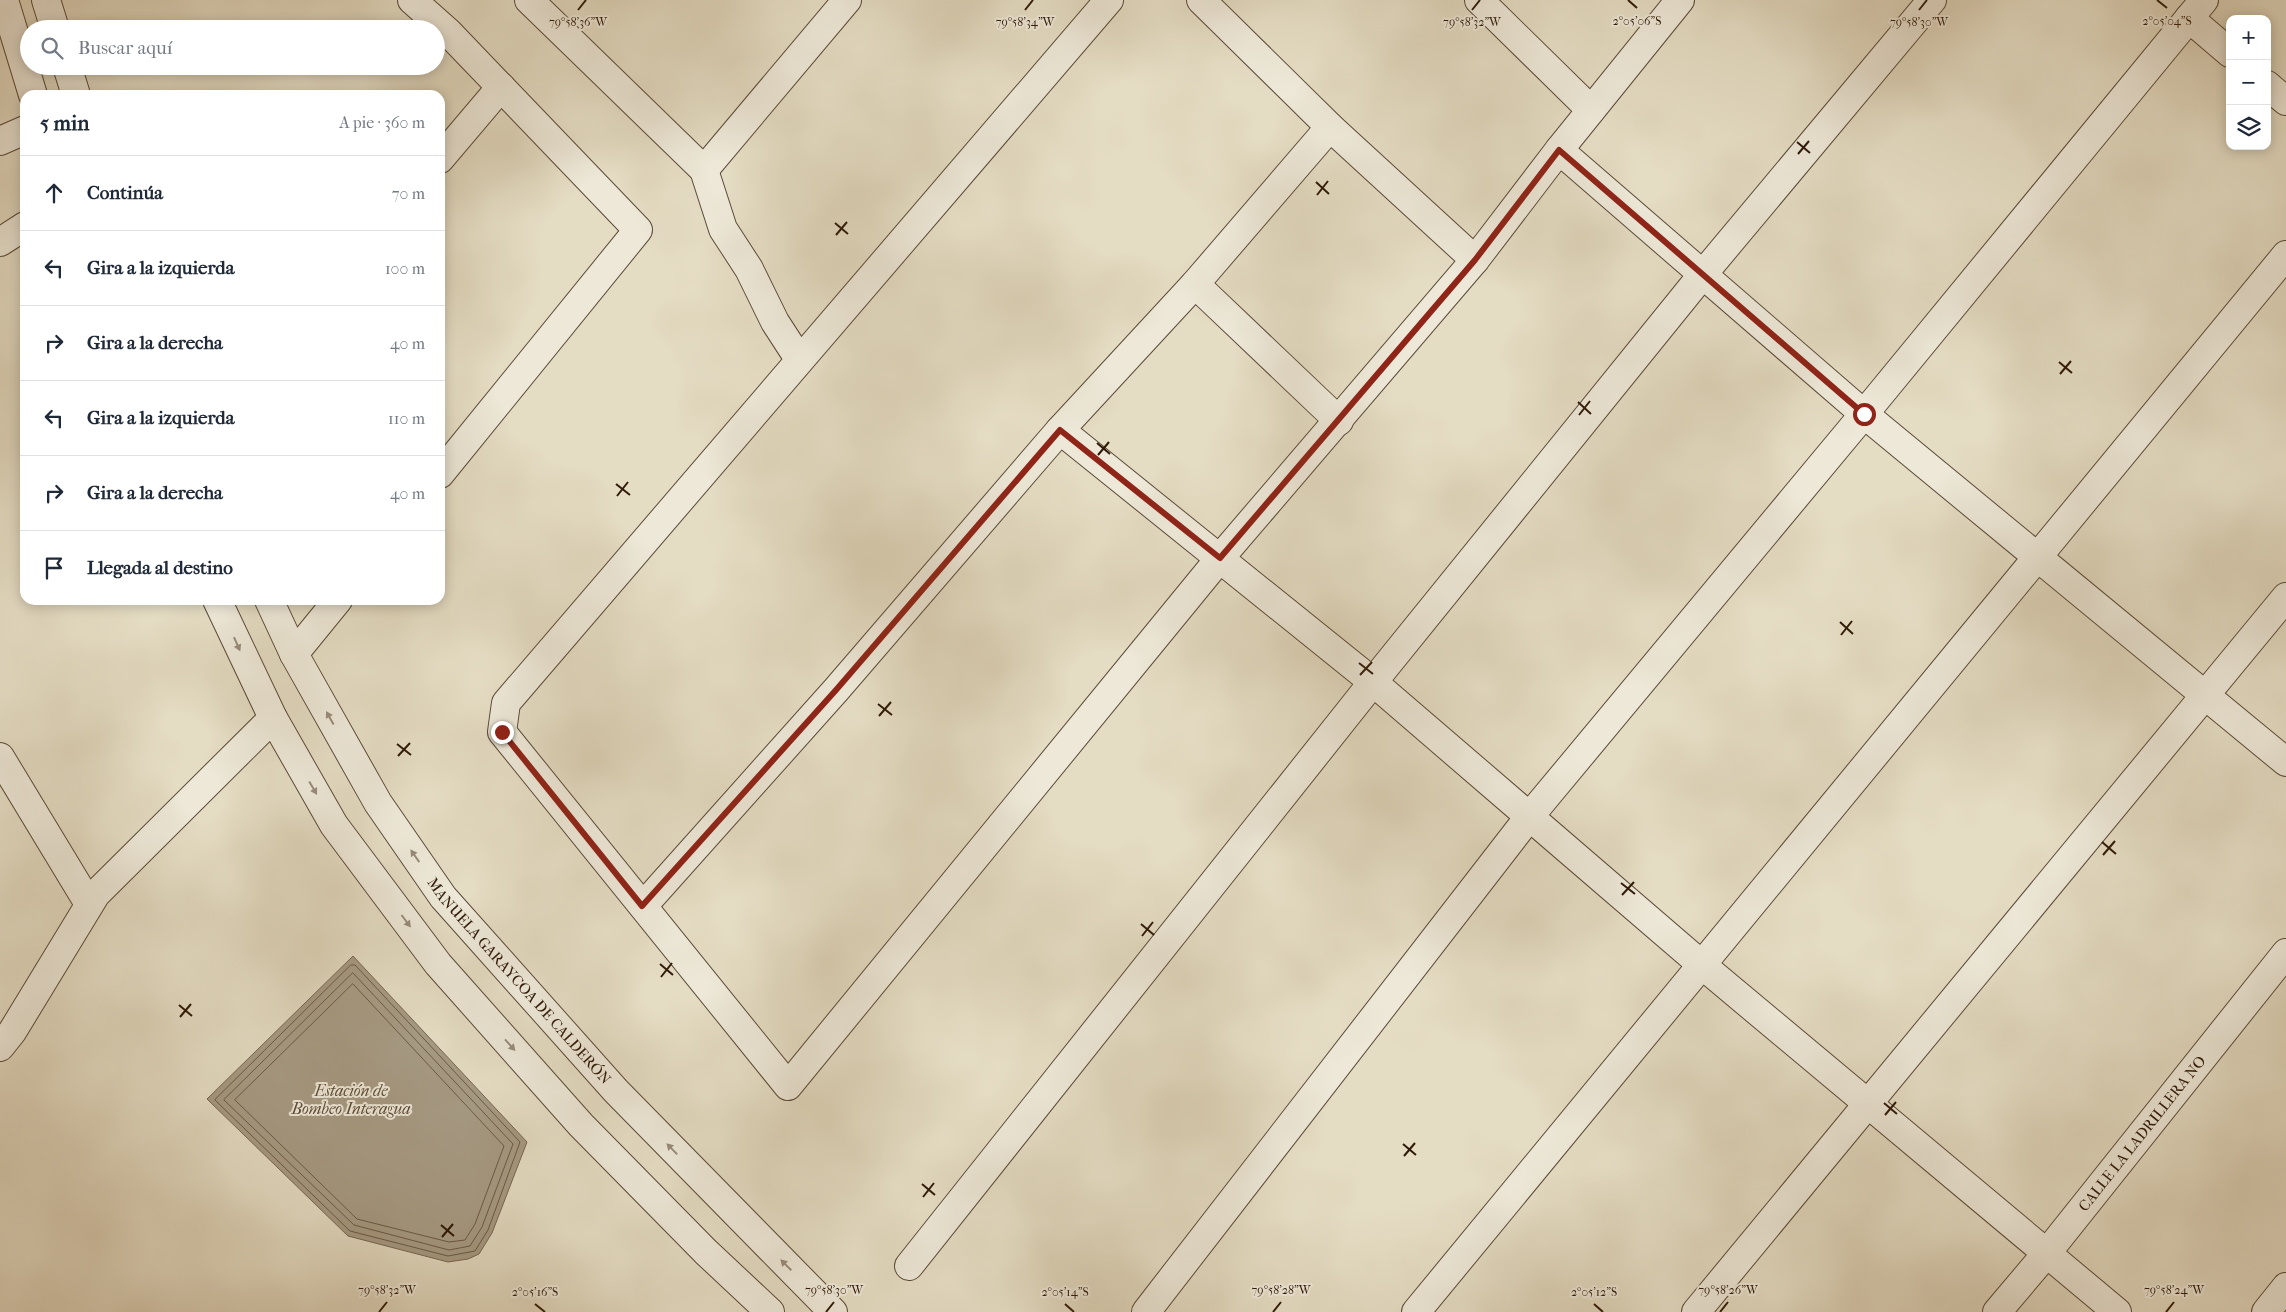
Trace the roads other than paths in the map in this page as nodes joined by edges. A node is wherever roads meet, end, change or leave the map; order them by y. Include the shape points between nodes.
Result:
1 (4, 0) edge
2 (46, 0) edge
3 (412, 0) edge
4 (529, 0) edge
5 (1109, 0) edge
6 (1201, 0) edge
7 (1479, 0) edge
8 (1680, 0) edge
9 (1932, 0) edge
10 (841, 2) edge
11 (2196, 9) edge
12 (52, 20) edge
13 (434, 20) edge
14 (445, 29) edge
15 (2226, 48) edge
16 (20, 51) edge
17 (28, 75) edge
18 (70, 75) edge
19 (501, 87) junction
20 (2271, 88) edge
21 (32, 90) edge
22 (74, 90) edge
23 (2286, 101) edge
24 (1591, 110) junction
25 (1330, 127) junction
26 (20, 132) edge
27 (0, 141) edge
28 (1559, 150) junction
29 (445, 154) edge
30 (704, 170) junction
31 (20, 229) edge
32 (0, 242) edge
33 (2286, 255) edge
34 (1475, 260) junction
35 (1703, 274) junction
36 (1195, 284) junction
37 (799, 358) junction
38 (1864, 414) junction
39 (1339, 421) junction
40 (1060, 430) junction
41 (445, 468) edge
42 (2038, 557) junction
43 (1220, 558) junction
44 (2286, 597) edge
45 (219, 605) edge
46 (271, 605) edge
47 (334, 605) edge
48 (294, 654) junction
49 (1373, 682) junction
50 (2206, 694) junction
51 (273, 718) junction
52 (0, 757) edge
53 (2286, 762) edge
54 (1529, 817) junction
55 (89, 904) junction
56 (642, 906) junction
57 (2286, 953) edge
58 (1702, 965) junction
59 (0, 1047) edge
60 (1867, 1104) junction
61 (2046, 1254) junction
62 (909, 1266) dead end
63 (2286, 1287) edge
64 (770, 1312) edge
65 (833, 1312) edge
66 (1146, 1312) edge
67 (1416, 1312) edge
68 (1696, 1312) edge
69 (1997, 1312) edge
70 (2117, 1312) edge
71 (2266, 1312) edge

1 - 16 street
2 - 12 street
3 - 13 street
4 - 30 street
5 - 37 street
6 - 25 street
7 - 24 street
8 - 24 street
9 - 35 street
10 - 30 street
11 - 15 street
11 - 38 street
14 - 19 street
17 - 21 street
18 - 22 street
19 - 29 street
19 - 41 street via 638,230
20 - 23 street
24 - 28 street
25 - 34 street
25 - 36 street
26 - 27 street
28 - 34 street
28 - 35 street
30 - 37 street via 723,229
31 - 32 street
33 - 42 street
34 - 39 street
35 - 38 street
35 - 49 street
36 - 39 street
36 - 40 street
37 - 56 street via 506,703 502,732
38 - 42 street
38 - 54 street
39 - 43 street
40 - 43 street
40 - 56 street
42 - 50 street
42 - 58 street
43 - 49 street
43 - 56 street via 788,1086
44 - 50 street
45 -> 51 street
46 - 48 street, MANUELA GARAYCOA DE CALDERÓN
47 - 48 street
65 -> 48 street, MANUELA GARAYCOA DE CALDERÓN via 616,1091 443,897 378,803
49 - 54 street
49 - 62 street
50 - 53 street
50 - 60 street
51 - 55 street
51 -> 64 street via 334,825 438,964 581,1125
52 - 55 street
54 - 58 street
54 - 66 street
55 - 59 street
57 - 61 street, CALLE LA LADRILLERA NO
58 - 60 street
58 - 67 street
60 - 61 street
60 - 68 street
61 - 69 street, CALLE LA LADRILLERA NO
61 - 70 street
63 - 71 street

